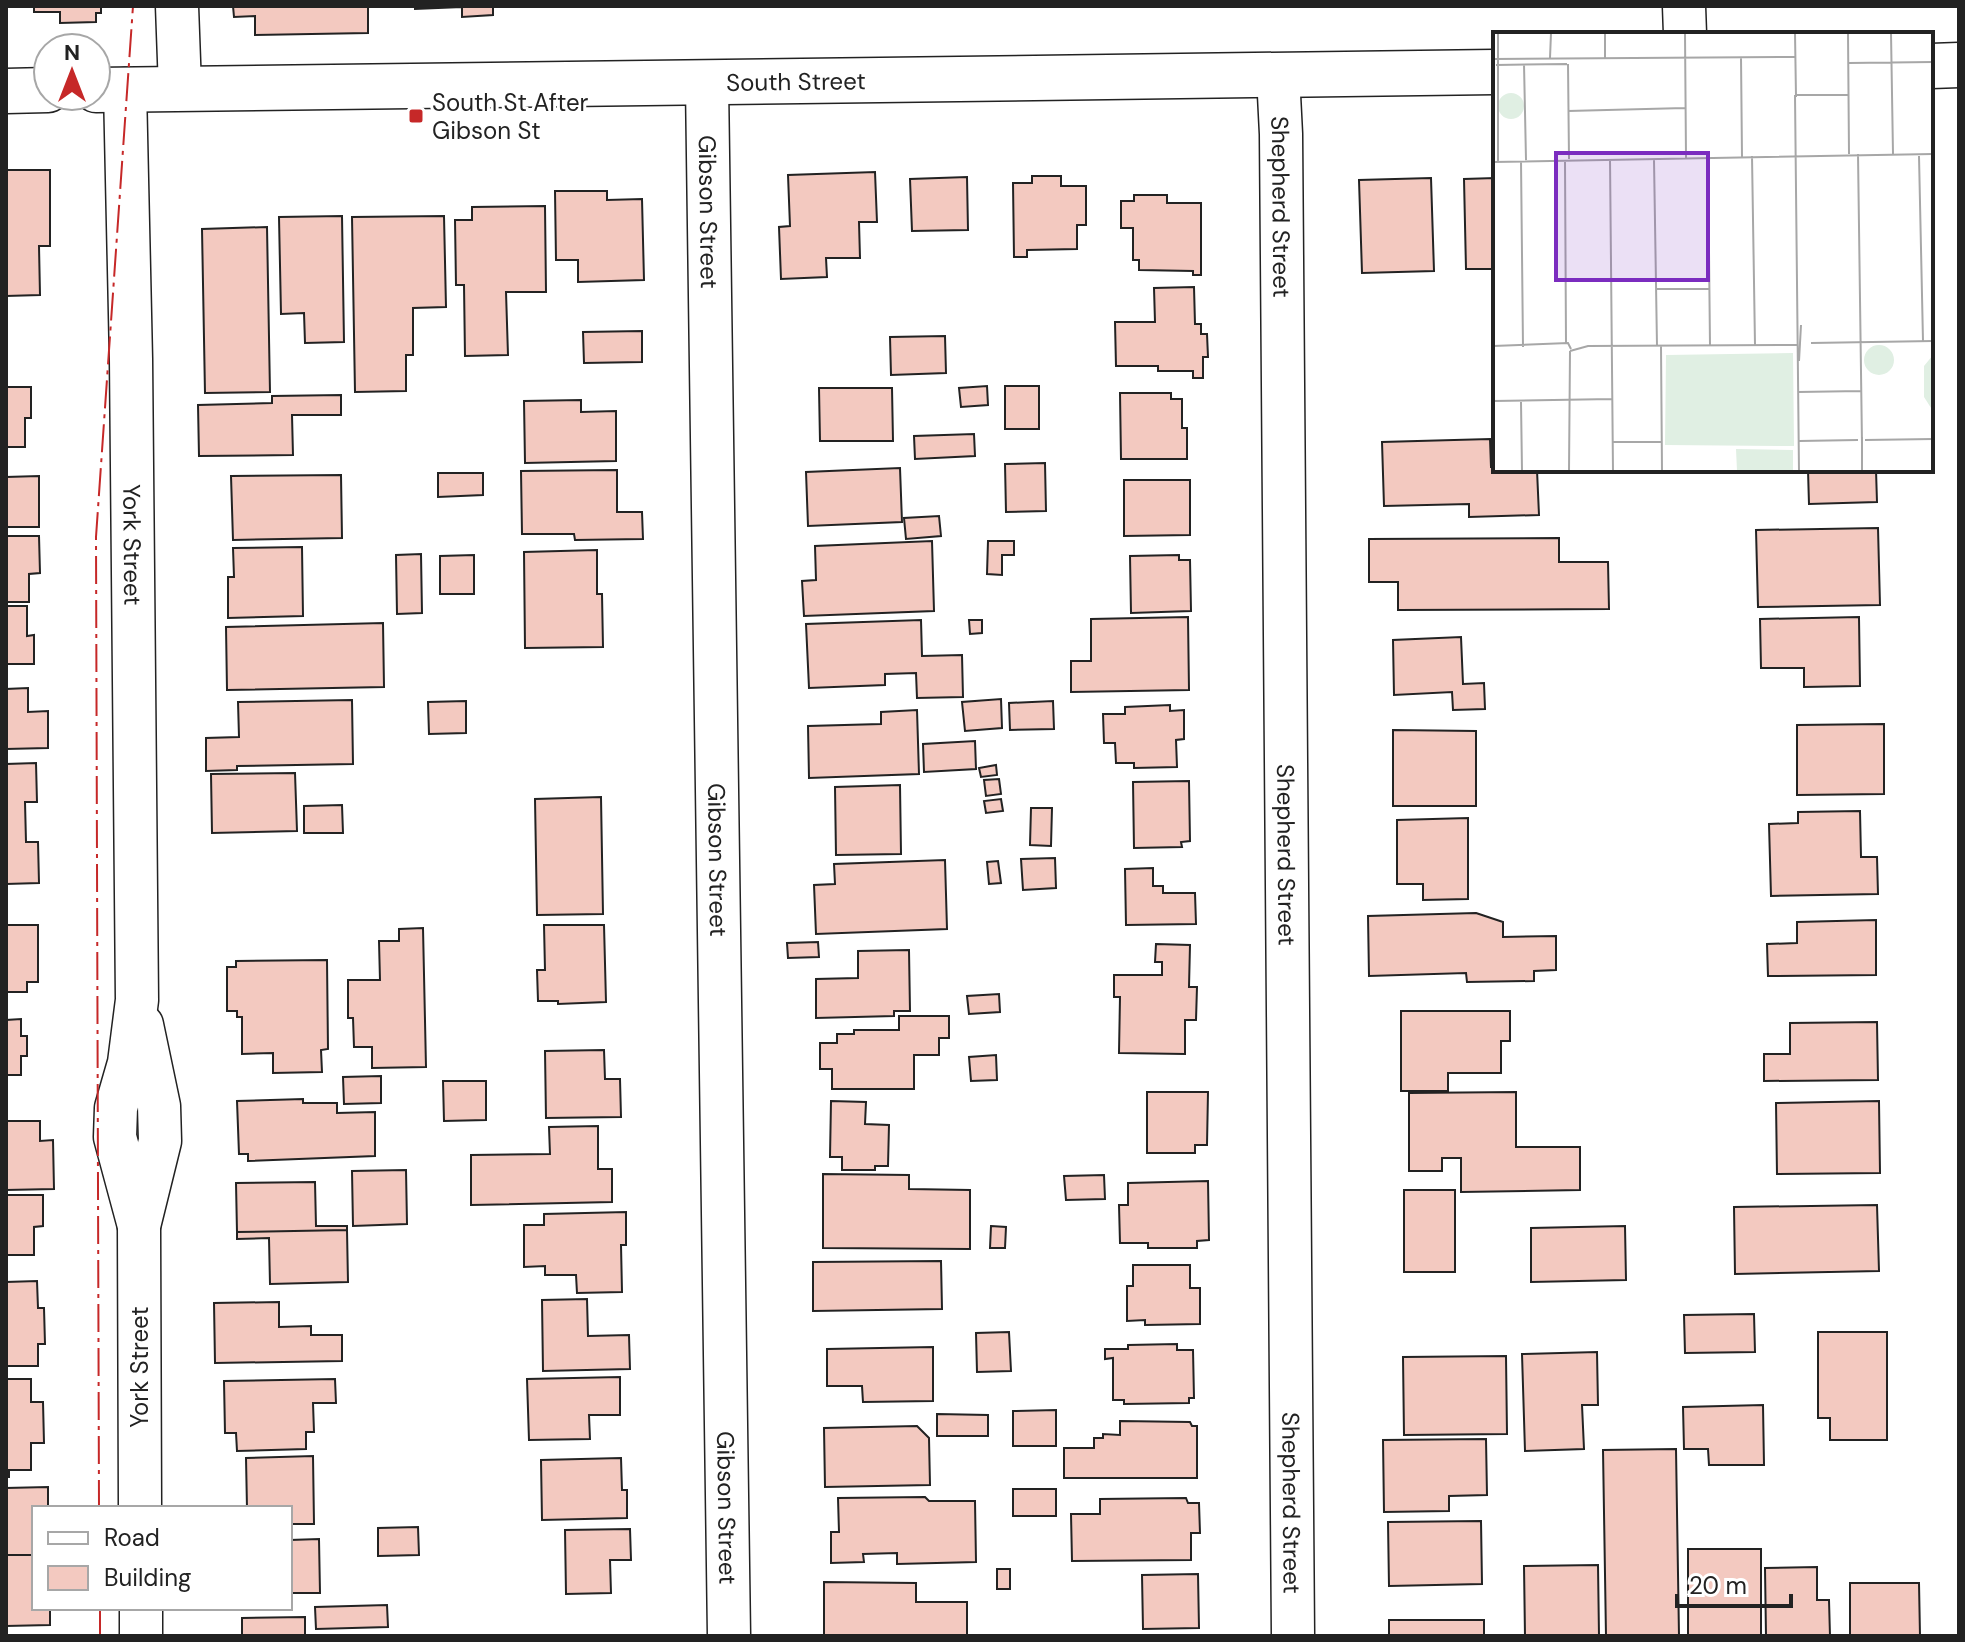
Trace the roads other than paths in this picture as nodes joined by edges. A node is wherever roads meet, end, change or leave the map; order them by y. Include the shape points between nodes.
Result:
1 (177, 6) edge
2 (1684, 6) edge
3 (1685, 32) edge
4 (1959, 65) edge
5 (1933, 66) edge
6 (1493, 72) edge
7 (1278, 75) junction
8 (707, 84) junction
9 (180, 88) junction
10 (112, 89) edge
11 (32, 90) edge
12 (6, 91) edge
13 (112, 112) edge
14 (140, 1506) edge
15 (141, 1610) edge
16 (141, 1636) edge
17 (729, 1636) edge
18 (1293, 1636) edge

1 - 9 street
2 - 3 street
4 - 5 main road
6 - 7 main road, South Street
7 - 8 main road, South Street
7 - 18 street, Shepherd Street
8 - 9 main road, South Street
8 - 17 street, Gibson Street
9 - 10 main road, South Street
11 - 12 main road
13 - 14 street, York Street via 131,359 137,1000 159,1106 160,1141 139,1226
15 - 16 street

